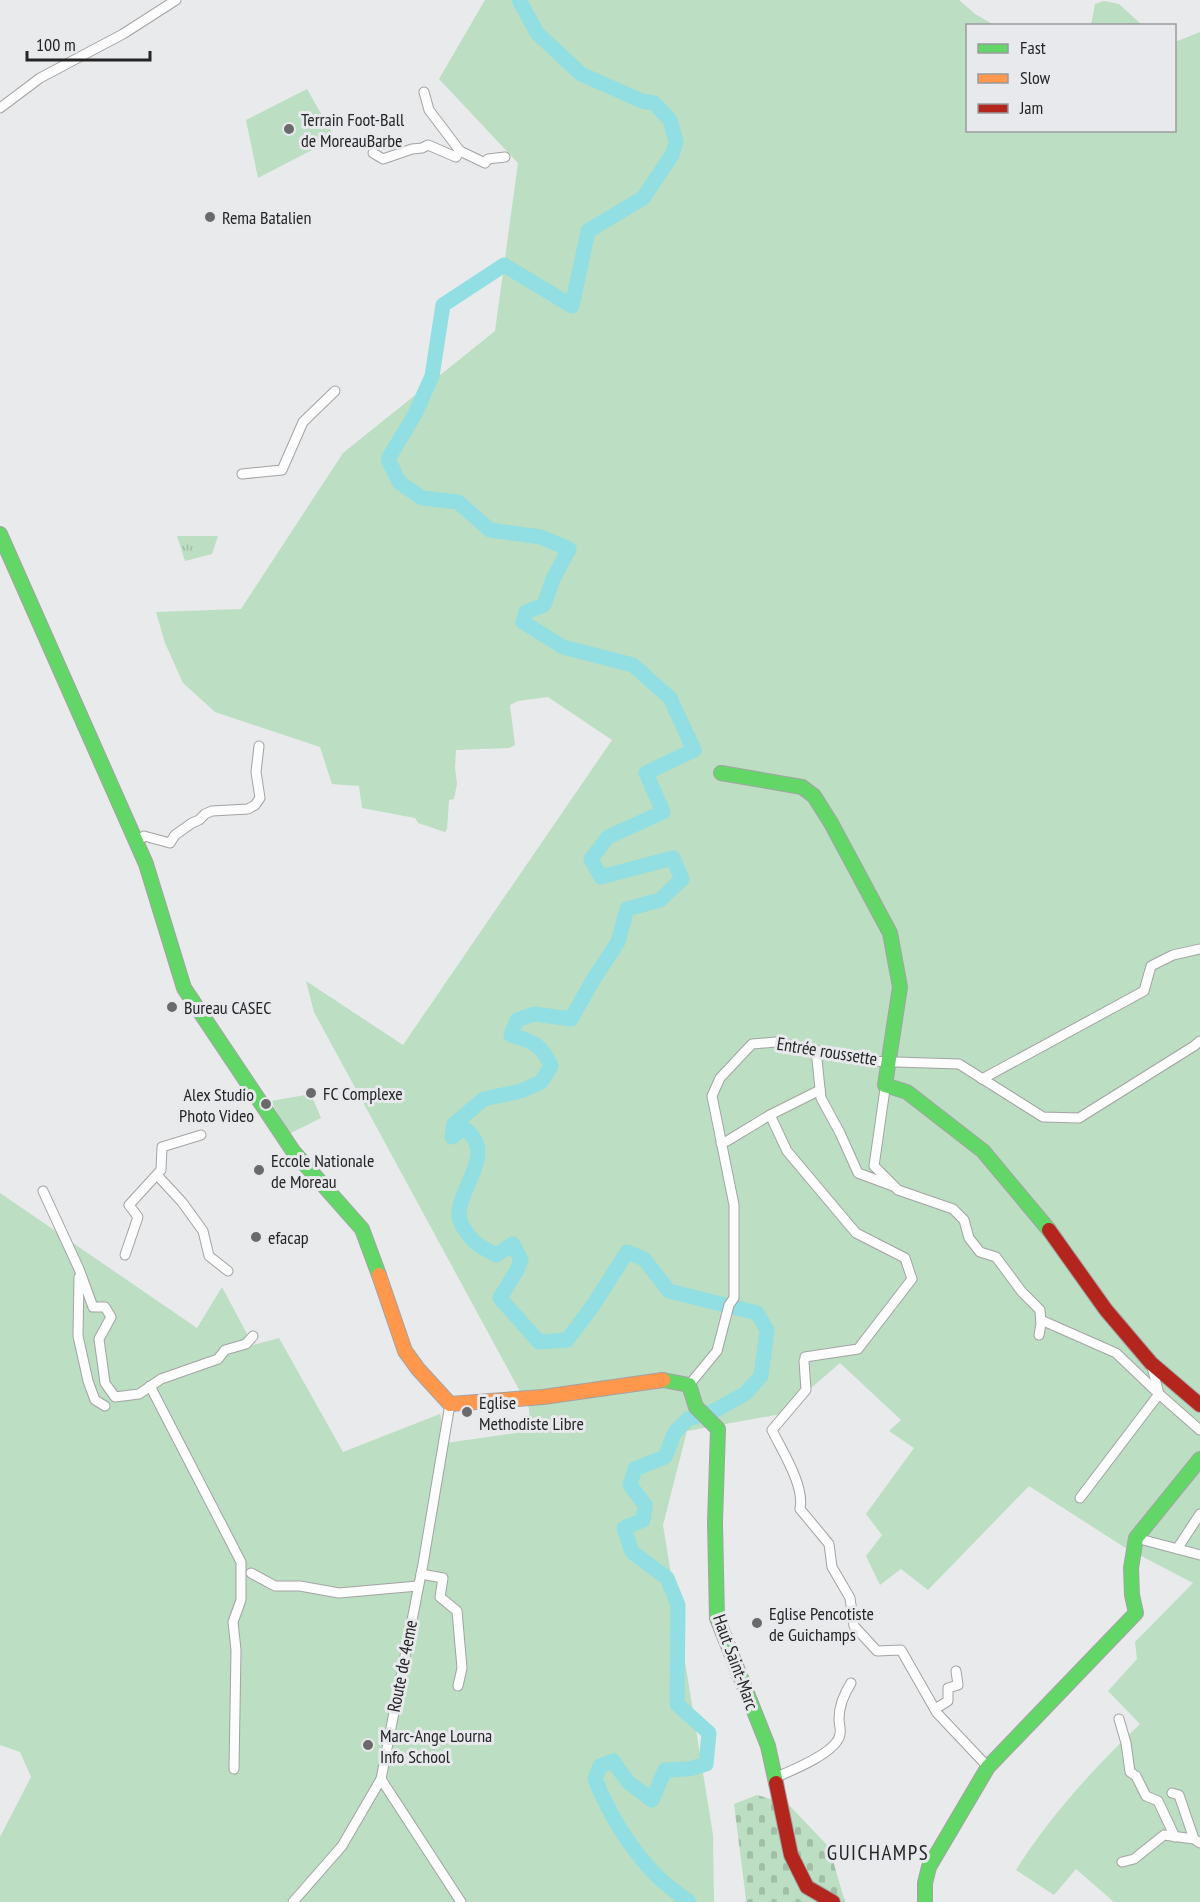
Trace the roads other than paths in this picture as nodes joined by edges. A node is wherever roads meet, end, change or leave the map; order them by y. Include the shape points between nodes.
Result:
1 (176, 0) edge
2 (424, 92) dead end
3 (0, 108) edge
4 (460, 151) junction
5 (373, 153) dead end
6 (505, 157) dead end
7 (335, 391) dead end
8 (242, 474) dead end
9 (0, 534) edge
10 (259, 746) dead end
11 (721, 773) dead end
12 (136, 842) junction
13 (1200, 948) edge
14 (1200, 1041) edge
15 (816, 1050) junction
16 (889, 1060) junction
17 (982, 1079) junction
18 (886, 1082) junction
19 (820, 1090) junction
20 (770, 1115) junction
21 (201, 1135) dead end
22 (721, 1143) junction
23 (157, 1175) junction
24 (895, 1187) junction
25 (43, 1191) dead end
26 (125, 1255) dead end
27 (79, 1269) junction
28 (228, 1271) dead end
29 (1041, 1320) junction
30 (1039, 1335) dead end
31 (253, 1336) dead end
32 (1151, 1363) junction
33 (689, 1385) junction
34 (150, 1386) junction
35 (1159, 1394) junction
36 (450, 1404) junction
37 (105, 1406) dead end
38 (1200, 1406) edge
39 (1200, 1430) edge
40 (1200, 1459) edge
41 (1080, 1498) dead end
42 (1200, 1514) edge
43 (1136, 1538) junction
44 (1177, 1549) junction
45 (1200, 1555) edge
46 (251, 1573) dead end
47 (421, 1574) junction
48 (418, 1586) junction
49 (956, 1671) dead end
50 (851, 1683) dead end
51 (458, 1686) dead end
52 (935, 1709) junction
53 (1119, 1719) dead end
54 (988, 1767) junction
55 (234, 1768) dead end
56 (774, 1778) junction
57 (381, 1779) junction
58 (1172, 1793) dead end
59 (1175, 1837) junction
60 (1197, 1841) edge
61 (1122, 1862) dead end
62 (292, 1902) edge
63 (461, 1902) edge
64 (833, 1902) edge
65 (925, 1902) edge

1 - 3 street via 123,34 40,78
2 - 4 street via 429,110
4 - 5 street via 456,157 428,145 383,159
4 - 6 street via 485,163
7 - 8 street via 303,422 282,470
9 - 12 street
10 - 12 street via 256,772 260,798 255,805 212,811 187,826 170,843 144,836
11 - 16 street via 802,787 814,796 831,823 890,933 900,987
12 - 36 street via 184,988 292,1151 362,1229 405,1351
13 - 17 street via 1151,966 1144,991
14 - 17 street, Entrée roussette via 1079,1118 1043,1117
15 - 16 street, Entrée roussette via 865,1061
15 - 19 street
15 - 22 street, Entrée roussette via 776,1042 752,1044 720,1078 712,1096
16 - 17 street, Entrée roussette via 959,1065
16 - 18 street
18 - 24 street via 874,1166
18 - 32 street via 885,1085 907,1092 983,1151 1044,1223 1106,1310
19 - 20 street
19 - 24 street via 858,1173
20 - 22 street
20 - 52 street via 787,1151 856,1233 905,1258 912,1279 858,1349 804,1359 806,1390 772,1430 803,1499 800,1509 829,1544 832,1567 850,1598 854,1626 877,1651 901,1650
21 - 23 street via 162,1147 161,1170
22 - 33 street, Entrée roussette via 734,1206 734,1299 717,1351
23 - 26 street via 129,1205 138,1217
23 - 28 street via 203,1231 209,1256
24 - 29 street via 953,1209 964,1220 969,1238 980,1252 996,1257 1040,1310
25 - 27 street
27 - 34 street via 93,1307 105,1307 111,1317 99,1339 105,1383 115,1397 139,1394
27 - 37 street via 78,1336 91,1391 95,1400
29 - 30 street
29 - 35 street via 1116,1353
31 - 34 street via 246,1344 225,1350 218,1359
32 - 35 street
32 - 38 street
33 - 36 street via 661,1380 543,1397
33 - 56 street, Haut Saint-Marc via 696,1407 718,1429 717,1618 768,1746
34 - 55 street via 241,1562 241,1600 234,1622
35 - 39 street
35 - 41 street
36 - 47 street, Route de 4eme
40 - 43 street
42 - 44 street
43 - 44 street
43 - 54 street via 1131,1568 1136,1613
44 - 45 street
46 - 48 street via 275,1586 339,1593
47 - 48 street, Route de 4eme
47 - 51 street via 443,1578 440,1597 457,1611 462,1668
48 - 57 street, Route de 4eme
49 - 52 street via 958,1685 948,1688 948,1701
50 - 56 street via 841,1705 837,1743
52 - 54 street
53 - 59 street via 1130,1772 1146,1796 1158,1801
54 - 65 street via 929,1867
56 - 64 street, Haut Saint-Marc via 791,1855 807,1887
57 - 62 street, Route de 4eme via 342,1846
57 - 63 street
58 - 60 street via 1179,1795
59 - 60 street
59 - 61 street via 1164,1835 1134,1859

